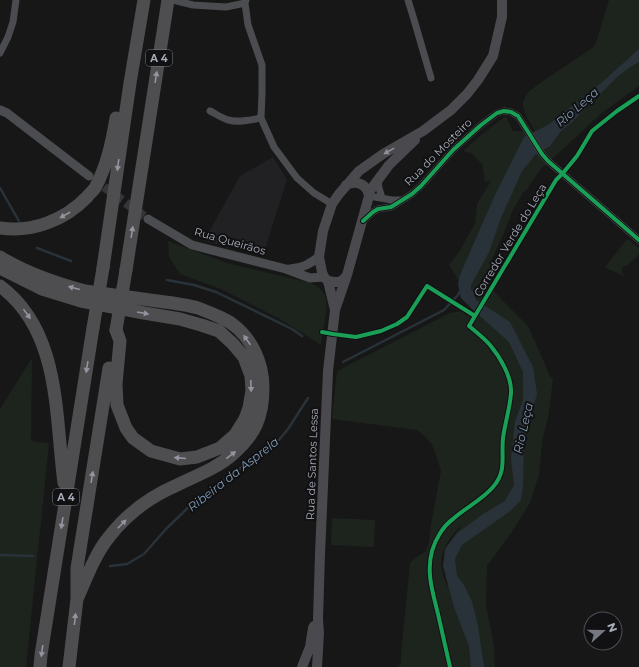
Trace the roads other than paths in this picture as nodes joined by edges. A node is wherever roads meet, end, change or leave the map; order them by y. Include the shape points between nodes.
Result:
1 (16, 0) edge
2 (144, 0) edge
3 (168, 0) edge
4 (173, 0) edge
5 (408, 0) edge
6 (502, 0) edge
7 (246, 1) edge
8 (0, 53) edge
9 (431, 78) dead end
10 (0, 110) edge
11 (121, 112) junction
12 (210, 112) dead end
13 (261, 118) junction
14 (423, 132) junction
15 (88, 176) tunnel mouth
16 (378, 180) junction
17 (346, 186) junction
18 (369, 194) junction
19 (382, 198) junction
20 (402, 200) junction
21 (332, 204) junction
22 (148, 218) tunnel mouth
23 (363, 221) junction
24 (0, 228) edge
25 (639, 240) edge
26 (0, 257) edge
27 (320, 257) junction
28 (0, 268) edge
29 (286, 269) junction
30 (348, 275) junction
31 (326, 279) junction
32 (0, 286) edge
33 (335, 310) junction
34 (116, 330) junction
35 (66, 498) junction
36 (77, 598) junction
37 (318, 619) junction
38 (40, 667) edge
39 (69, 667) edge
40 (302, 667) edge
41 (317, 667) edge

1 - 8 street via 13,22
2 - 11 highway, A 4 via 130,83
34 -> 3 highway, A 4, bridge
4 - 7 street via 193,5 226,7
5 - 9 street
6 - 14 main road via 502,18 494,56 467,94 452,110
7 - 13 street via 248,26 262,64
10 - 15 street
11 -> 24 highway via 104,168 94,189 71,212 42,225 8,230
11 -> 35 highway, A 4, bridge via 102,268
12 - 13 street via 234,121
13 - 21 street via 274,147 297,178
14 - 16 main road via 389,165
14 -> 17 main road, Rua de Santos Lessa via 383,154 359,171
16 - 18 main road
16 - 19 street
17 - 18 main road via 357,182 366,188
17 - 21 main road, Rua de Santos Lessa
18 - 19 street, Rua do Mosteiro
18 - 23 main road, Rua de Santos Lessa
19 - 20 street, Rua do Mosteiro
20 - 23 street, Rua do Mosteiro via 391,207 378,209
20 - 25 street, Rua do Mosteiro via 421,186 453,150 481,124 497,113 511,112 518,116 548,162
21 - 27 main road, Rua de Santos Lessa via 323,231
22 - 29 street, Rua Queirãos via 192,245
23 - 30 main road, Rua de Santos Lessa
36 -> 26 highway via 109,537 139,507 214,467 233,454 249,438 258,422 263,402 263,378 258,359 247,338 231,323 216,315 197,308 85,291 32,273
27 - 29 street, Rua Queirãos via 303,267
27 - 31 main road, Rua de Santos Lessa via 322,272
28 -> 34 highway via 42,289 81,301 180,319 219,331 244,357 251,376 249,408 235,436 220,448 198,457 180,459 151,451 133,438 126,428 118,405 116,384 120,341
29 - 31 street, Rua Queirãos via 310,278
30 - 31 main road via 339,282
30 - 33 main road, Rua de Santos Lessa
31 - 33 main road, Rua de Santos Lessa
32 -> 35 highway via 19,303 30,318 46,353 58,415
33 - 37 main road, Rua de Santos Lessa via 328,371 323,459
36 -> 34 highway, A 4 via 77,568
35 -> 38 highway, A 4
39 -> 36 highway, A 4
37 - 40 main road, Rua de Santos Lessa
37 - 41 main road, Rua de Santos Lessa

